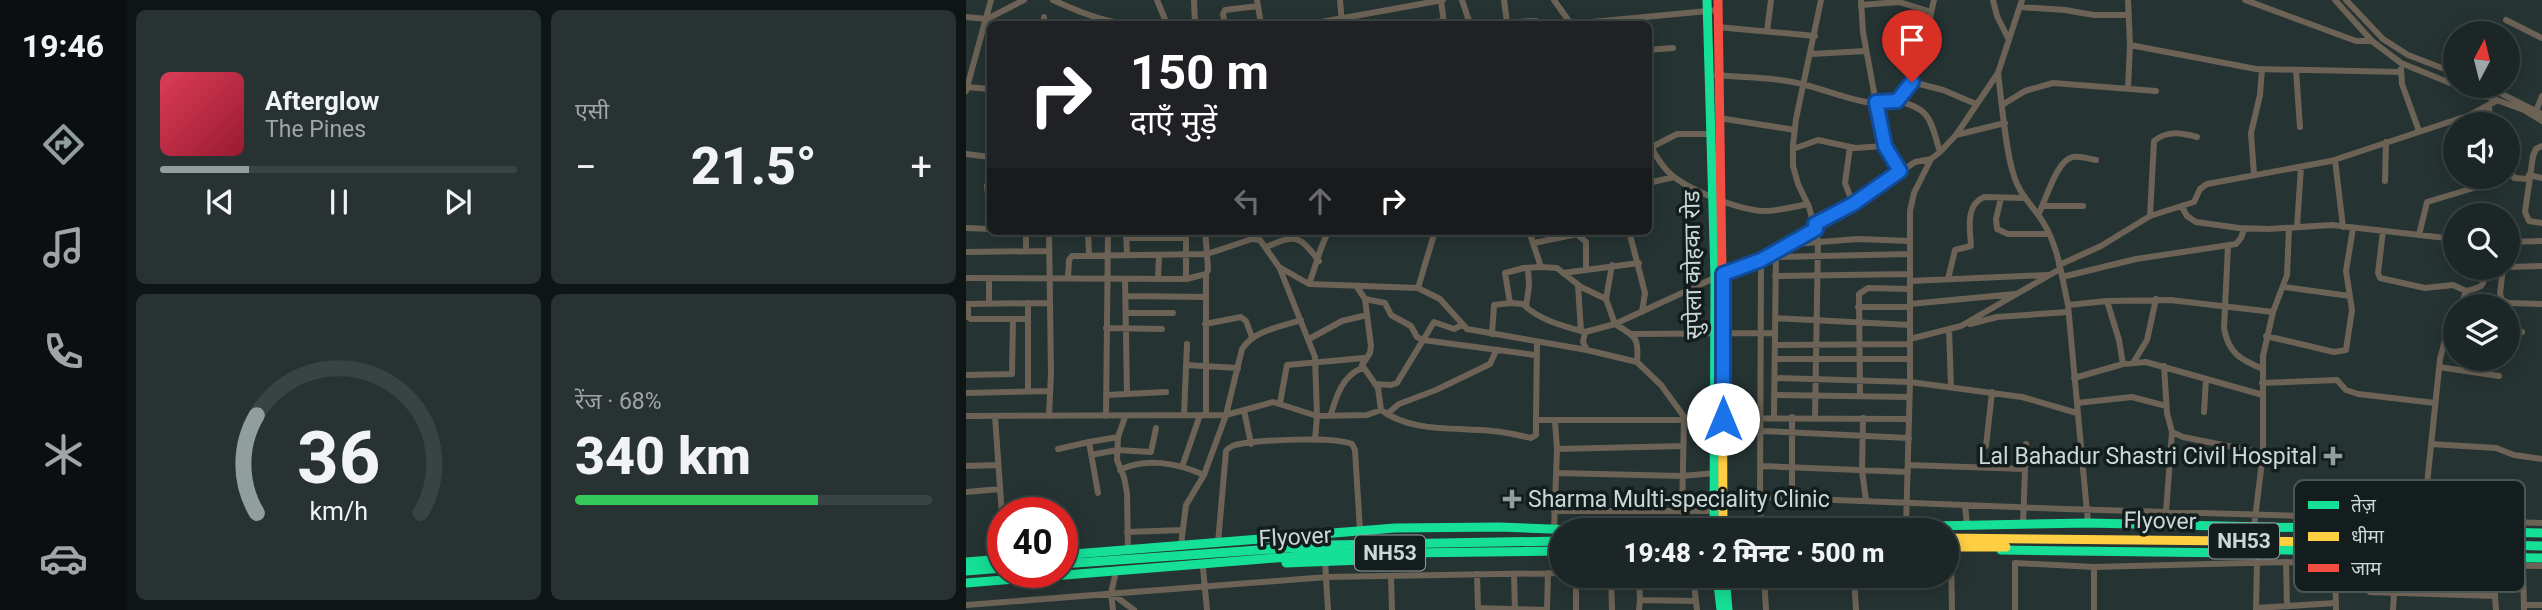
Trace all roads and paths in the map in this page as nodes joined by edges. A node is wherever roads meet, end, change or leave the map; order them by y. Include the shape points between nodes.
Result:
1 (990, 0) edge
2 (1024, 0) edge
3 (1052, 0) edge
4 (1157, 0) edge
5 (1194, 0) edge
6 (1340, 0) edge
7 (1442, 0) edge
8 (1462, 0) edge
9 (1504, 0) edge
10 (1554, 0) edge
11 (1771, 0) edge
12 (1821, 0) edge
13 (1934, 0) edge
14 (1993, 0) edge
15 (2128, 0) edge
16 (2245, 0) edge
17 (2335, 0) edge
18 (2346, 0) edge
19 (1420, 2) edge
20 (1257, 3) edge
21 (1861, 3) edge
22 (2021, 3) edge
23 (1713, 5) edge
24 (1931, 12) junction
25 (1361, 15) junction
26 (2129, 15) junction
27 (966, 16) edge
28 (987, 19) junction
29 (2506, 20) dead end
30 (1115, 21) edge
31 (1165, 21) edge
32 (1195, 21) edge
33 (1225, 21) edge
34 (1260, 21) edge
35 (1342, 21) edge
36 (1345, 21) edge
37 (1362, 21) edge
38 (1443, 21) edge
39 (1471, 21) edge
40 (1507, 21) edge
41 (1569, 21) edge
42 (1609, 21) edge
43 (1717, 27) junction
44 (1767, 31) junction
45 (1815, 36) junction
46 (982, 37) junction
47 (987, 38) edge
48 (2542, 38) edge
49 (2009, 40) junction
50 (2372, 41) junction
51 (2130, 45) junction
52 (1673, 48) dead end
53 (1652, 50) edge
54 (1866, 51) junction
55 (1811, 54) junction
56 (2400, 63) junction
57 (2443, 68) edge
58 (2262, 69) junction
59 (2296, 71) junction
60 (2401, 72) junction
61 (1998, 73) junction
62 (969, 75) edge
63 (1717, 75) junction
64 (2443, 80) edge
65 (1912, 82) junction
66 (1804, 84) junction
67 (2128, 88) junction
68 (966, 89) edge
69 (987, 89) edge
70 (2156, 91) dead end
71 (2542, 96) edge
72 (2489, 98) edge
73 (2510, 98) edge
74 (1897, 101) junction
75 (2496, 101) junction
76 (1876, 102) junction
77 (1976, 104) junction
78 (2002, 105) junction
79 (2489, 105) junction
80 (2489, 112) edge
81 (2539, 112) edge
82 (1719, 118) junction
83 (2542, 121) edge
84 (2005, 122) junction
85 (2300, 127) dead end
86 (1794, 130) junction
87 (2419, 131) junction
88 (1711, 134) junction
89 (1955, 135) junction
90 (2197, 137) dead end
91 (2386, 142) junction
92 (1652, 145) edge
93 (1885, 146) junction
94 (2542, 146) edge
95 (1850, 147) junction
96 (1793, 149) junction
97 (1652, 150) edge
98 (1940, 152) junction
99 (966, 154) edge
100 (987, 157) edge
101 (1931, 159) junction
102 (2096, 160) dead end
103 (2335, 160) junction
104 (2301, 167) junction
105 (1900, 171) junction
106 (2254, 175) junction
107 (1674, 177) junction
108 (2520, 177) edge
109 (2528, 177) junction
110 (2542, 178) edge
111 (2385, 181) dead end
112 (1652, 182) edge
113 (2470, 189) edge
114 (1717, 198) junction
115 (2001, 198) junction
116 (2025, 198) junction
117 (1808, 204) junction
118 (1853, 204) junction
119 (2043, 206) junction
120 (2083, 206) dead end
121 (2182, 207) junction
122 (2038, 215) junction
123 (2150, 216) junction
124 (2542, 223) edge
125 (1815, 224) junction
126 (2293, 227) junction
127 (2343, 227) junction
128 (966, 228) edge
129 (2353, 228) junction
130 (987, 229) edge
131 (2244, 229) junction
132 (2383, 231) junction
133 (2049, 234) junction
134 (1026, 235) edge
135 (1049, 235) edge
136 (1088, 235) edge
137 (1108, 235) edge
138 (1126, 235) edge
139 (1186, 235) edge
140 (1205, 235) edge
141 (1253, 235) edge
142 (1327, 235) edge
143 (1434, 235) edge
144 (1531, 235) edge
145 (1565, 235) edge
146 (1580, 235) edge
147 (1630, 235) edge
148 (2419, 235) junction
149 (2443, 237) edge
150 (1154, 239) junction
151 (1818, 241) junction
152 (1910, 241) junction
153 (2542, 241) edge
154 (1260, 242) junction
155 (2520, 242) edge
156 (1534, 243) junction
157 (1788, 245) junction
158 (2228, 246) junction
159 (966, 251) edge
160 (1026, 251) junction
161 (1049, 251) junction
162 (1108, 254) junction
163 (1127, 254) junction
164 (1156, 254) junction
165 (1207, 254) junction
166 (1910, 254) junction
167 (1089, 255) junction
168 (1185, 255) junction
169 (1776, 255) junction
170 (1818, 256) junction
171 (1761, 260) junction
172 (1319, 261) junction
173 (1639, 262) junction
174 (1612, 265) junction
175 (2542, 266) edge
176 (1279, 267) junction
177 (1541, 267) junction
178 (2060, 267) junction
179 (2520, 267) edge
180 (1528, 268) junction
181 (1586, 269) junction
182 (1563, 273) junction
183 (1206, 274) junction
184 (1819, 274) junction
185 (2050, 275) junction
186 (1719, 276) junction
187 (1776, 276) junction
188 (1910, 277) junction
189 (2062, 277) junction
190 (966, 278) edge
191 (989, 278) junction
192 (1049, 278) junction
193 (1068, 278) junction
194 (1106, 278) junction
195 (1125, 279) junction
196 (1158, 279) junction
197 (1186, 279) junction
198 (1948, 279) junction
199 (2483, 280) edge
200 (2503, 280) edge
201 (1309, 284) junction
202 (1578, 285) junction
203 (1357, 287) junction
204 (2284, 287) junction
205 (1418, 288) junction
206 (1910, 289) junction
207 (2466, 291) junction
208 (2017, 293) junction
209 (2465, 294) edge
210 (1126, 296) junction
211 (2350, 296) junction
212 (1364, 299) junction
213 (1606, 299) junction
214 (2156, 299) junction
215 (2108, 301) junction
216 (1028, 303) junction
217 (1049, 303) junction
218 (1510, 303) junction
219 (967, 304) edge
220 (989, 304) junction
221 (1206, 304) junction
222 (2542, 304) edge
223 (1910, 306) junction
224 (1526, 307) junction
225 (1858, 307) junction
226 (2225, 307) junction
227 (2068, 309) junction
228 (1643, 312) junction
229 (2273, 312) junction
230 (1126, 313) junction
231 (1173, 313) dead end
232 (1367, 315) junction
233 (1775, 318) junction
234 (1013, 319) junction
235 (1028, 319) junction
236 (1301, 320) junction
237 (1816, 321) junction
238 (1860, 323) junction
239 (1205, 324) junction
240 (1615, 324) junction
241 (1462, 325) junction
242 (1910, 325) junction
243 (1961, 326) junction
244 (1106, 328) junction
245 (1126, 328) junction
246 (1162, 329) dead end
247 (1949, 330) junction
248 (1583, 331) junction
249 (1762, 332) junction
250 (1775, 333) junction
251 (1492, 334) junction
252 (1632, 334) junction
253 (1718, 334) junction
254 (2266, 336) junction
255 (1252, 337) junction
256 (1309, 340) junction
257 (1423, 340) junction
258 (1910, 341) junction
259 (1537, 343) junction
260 (1187, 344) dead end
261 (1815, 344) junction
262 (1860, 344) junction
263 (1775, 345) junction
264 (2443, 348) edge
265 (1587, 350) junction
266 (1496, 351) junction
267 (1535, 355) junction
268 (1364, 358) junction
269 (1815, 358) junction
270 (1775, 359) junction
271 (1860, 359) junction
272 (1909, 359) junction
273 (1637, 362) junction
274 (2133, 363) junction
275 (1316, 364) junction
276 (2123, 364) junction
277 (1186, 365) junction
278 (1206, 365) junction
279 (2164, 366) junction
280 (2439, 367) junction
281 (1238, 368) junction
282 (1362, 368) junction
283 (2263, 369) junction
284 (966, 375) edge
285 (2500, 376) dead end
286 (2074, 378) junction
287 (1774, 379) junction
288 (1814, 379) junction
289 (2206, 379) junction
290 (1860, 380) junction
291 (1910, 382) junction
292 (2262, 383) junction
293 (1375, 384) junction
294 (1951, 387) junction
295 (1050, 391) junction
296 (1028, 392) junction
297 (1166, 392) dead end
298 (1992, 392) junction
299 (966, 393) edge
300 (1127, 393) junction
301 (1106, 395) junction
302 (1774, 395) junction
303 (1815, 395) junction
304 (2263, 395) junction
305 (1860, 396) junction
306 (1909, 397) junction
307 (1280, 403) junction
308 (2077, 403) junction
309 (2435, 403) junction
310 (2166, 406) junction
311 (1244, 410) junction
312 (1384, 412) junction
313 (2204, 412) dead end
314 (2077, 413) junction
315 (1331, 414) junction
316 (1178, 415) junction
317 (1203, 415) junction
318 (1226, 415) junction
319 (966, 416) edge
320 (995, 416) junction
321 (1049, 416) junction
322 (1106, 416) junction
323 (1317, 416) junction
324 (1762, 417) junction
325 (1774, 417) junction
326 (1792, 417) junction
327 (1815, 417) junction
328 (1713, 418) junction
329 (1863, 418) junction
330 (1684, 419) junction
331 (1723, 419) junction
332 (1909, 419) junction
333 (1536, 420) junction
334 (1555, 421) junction
335 (1123, 422) junction
336 (1156, 428) dead end
337 (1762, 432) junction
338 (2172, 432) junction
339 (1792, 433) junction
340 (1863, 436) junction
341 (1118, 437) junction
342 (1909, 438) junction
343 (1315, 440) junction
344 (1089, 442) junction
345 (1251, 444) junction
346 (2026, 444) dead end
347 (2431, 444) junction
348 (1683, 446) junction
349 (1986, 446) dead end
350 (1058, 449) dead end
351 (1557, 449) junction
352 (1117, 450) junction
353 (2263, 453) junction
354 (1091, 455) junction
355 (2542, 460) edge
356 (998, 465) junction
357 (966, 466) edge
358 (1762, 466) junction
359 (1182, 467) junction
360 (1792, 468) junction
361 (2025, 468) junction
362 (1908, 469) junction
363 (1120, 470) junction
364 (1862, 471) junction
365 (1556, 473) junction
366 (1714, 473) junction
367 (1724, 473) junction
368 (1204, 475) junction
369 (1682, 476) junction
370 (2427, 480) edge
371 (1000, 489) junction
372 (966, 492) edge
373 (1098, 493) dead end
374 (1001, 497) edge
375 (1760, 497) junction
376 (1792, 498) junction
377 (1866, 500) junction
378 (1908, 502) junction
379 (1965, 505) junction
380 (2025, 508) junction
381 (2086, 510) junction
382 (1554, 511) junction
383 (1682, 512) junction
384 (1714, 512) junction
385 (2166, 512) junction
386 (2255, 515) junction
387 (2294, 516) edge
388 (1554, 518) edge
389 (1714, 518) edge
390 (1723, 518) edge
391 (1761, 518) edge
392 (1907, 518) edge
393 (2088, 523) junction
394 (2023, 525) junction
395 (1959, 526) edge
396 (1967, 526) junction
397 (2254, 527) junction
398 (2294, 528) edge
399 (1182, 530) junction
400 (1549, 530) edge
401 (1360, 531) junction
402 (1127, 532) junction
403 (1959, 538) edge
404 (1549, 541) edge
405 (2294, 541) edge
406 (1181, 545) junction
407 (1959, 549) edge
408 (1128, 550) junction
409 (1549, 551) edge
410 (1219, 552) junction
411 (2294, 553) edge
412 (1078, 554) edge
413 (1549, 557) edge
414 (987, 560) edge
415 (1325, 561) junction
416 (966, 562) edge
417 (2257, 562) junction
418 (2286, 562) junction
419 (2294, 562) edge
420 (1078, 563) edge
421 (2094, 567) junction
422 (1203, 568) junction
423 (987, 569) edge
424 (966, 571) edge
425 (1078, 573) edge
426 (1548, 573) joint
427 (1477, 574) junction
428 (1514, 574) junction
429 (1115, 576) junction
430 (1391, 576) junction
431 (1327, 577) junction
432 (1078, 578) edge
433 (987, 582) edge
434 (966, 583) edge
435 (987, 586) edge
436 (1205, 586) junction
437 (1576, 588) edge
438 (1611, 588) edge
439 (1640, 588) edge
440 (1694, 588) edge
441 (1718, 588) edge
442 (1726, 588) edge
443 (1765, 588) edge
444 (1855, 588) edge
445 (1951, 588) edge
446 (966, 589) edge
447 (2370, 592) dead end
448 (2495, 592) edge
449 (1111, 593) junction
450 (2397, 593) junction
451 (2495, 596) junction
452 (1640, 600) junction
453 (1696, 601) junction
454 (966, 605) edge
455 (2542, 605) edge
456 (2287, 606) junction
457 (2336, 606) edge
458 (2306, 607) edge
459 (2524, 608) edge
460 (1486, 609) edge
461 (1514, 609) edge
462 (2256, 609) edge
463 (1113, 610) edge
464 (1134, 610) edge
465 (1207, 610) edge
466 (1328, 610) edge
467 (1392, 610) edge
468 (1547, 610) edge
469 (1576, 610) edge
470 (1612, 610) edge
471 (1639, 610) edge
472 (1697, 610) edge
473 (1721, 610) edge
474 (1728, 610) edge
475 (1766, 610) edge
476 (1856, 610) edge
477 (1952, 610) edge
478 (2015, 610) edge
479 (2094, 610) edge
480 (2393, 610) edge
481 (2496, 610) edge

1 - 28 street
2 - 28 street
3 - 30 street
4 - 31 street
5 - 32 street
6 - 35 street
7 - 19 street
7 - 38 street
8 - 39 street
9 - 40 street
10 - 41 street
11 - 44 street
12 - 45 street
13 - 24 street
14 - 49 street
15 - 26 street
16 - 50 street via 2356,41
17 - 50 street
18 - 57 street via 2383,39
19 - 25 street
20 - 33 street via 1225,10
20 - 34 street
21 - 24 street via 1899,2
21 - 54 street
22 - 26 street via 2094,15
22 - 49 street
23 - 42 street via 1672,16
23 - 43 main road
23 - 88 main road, सुपेला कोहका रोड
24 - 65 street
25 - 36 street
25 - 37 street
26 - 51 street
27 - 28 street
28 - 46 street
29 - 48 street
43 - 44 street
43 - 63 main road
44 - 45 street
45 - 55 street
46 - 47 street
46 - 62 street
49 - 61 street
50 - 56 street
51 - 58 street
51 - 67 street
52 - 53 street
54 - 55 street
54 - 76 street
55 - 66 street
56 - 60 street
56 - 64 street
58 - 59 street
58 - 106 street via 2250,133
59 - 60 street
59 - 85 street
60 - 87 street
61 - 77 street
61 - 78 street
62 - 68 street
63 - 66 street
63 - 82 main road
65 - 74 street
65 - 77 street
66 - 76 street
66 - 86 street
67 - 70 street
67 - 78 street via 2053,83 2025,91
68 - 69 street
71 - 81 street
72 - 75 street
73 - 81 street
74 - 76 street
74 - 98 street via 1914,106 1929,118
75 - 79 street
75 - 83 street
76 - 93 street
77 - 89 street
78 - 84 street
79 - 80 street
79 - 87 street
82 - 86 street
82 - 114 main road
84 - 89 street
84 - 116 street via 2013,174
86 - 96 street
87 - 91 street
88 - 92 street via 1677,134
88 - 114 main road, सुपेला कोहका रोड
89 - 98 street
90 - 123 street via 2171,133 2154,141
91 - 103 street
91 - 111 street
93 - 95 street
93 - 105 street
94 - 109 street via 2536,149
95 - 96 street via 1818,139
95 - 118 street via 1845,183
96 - 117 street via 1793,166
97 - 107 street
98 - 101 street
99 - 100 street
101 - 105 street
101 - 152 street via 1914,193
102 - 119 street via 2066,160
103 - 104 street
103 - 127 street
104 - 106 street
104 - 126 street
105 - 118 street
106 - 121 street via 2207,184 2194,202
107 - 112 street
107 - 114 street
108 - 109 street
109 - 110 street
109 - 124 street via 2525,216
113 - 148 street via 2427,202
114 - 117 street via 1758,211
114 - 186 main road
115 - 116 street
115 - 133 street via 1997,229 2008,234
115 - 198 street via 1976,202 1969,221 1970,246 1955,250
116 - 122 street
117 - 125 street
118 - 125 street
119 - 120 street
119 - 122 street
121 - 123 street
121 - 131 street via 2196,222
122 - 133 street
123 - 178 street
125 - 151 street
125 - 157 street via 1816,229
126 - 127 street
126 - 131 street
126 - 204 street
127 - 129 street
128 - 130 street
129 - 132 street
129 - 211 street via 2346,271
131 - 158 street via 2239,242
132 - 148 street
132 - 207 street via 2380,278 2425,288 2452,285
133 - 178 street
134 - 160 street
135 - 161 street
136 - 167 street
137 - 162 street
138 - 150 street
138 - 163 street
139 - 150 street
139 - 168 street
140 - 165 street
141 - 154 street
142 - 172 street
143 - 205 street
144 - 156 street
145 - 156 street
146 - 181 street via 1586,242
147 - 173 street
148 - 149 street
150 - 164 street
151 - 152 street
151 - 157 street
151 - 170 street
152 - 166 street
153 - 155 street
154 - 165 street
154 - 172 street via 1296,238
154 - 176 street
156 - 177 street
157 - 169 street
158 - 189 street
158 - 226 street
159 - 160 street
160 - 161 street
161 - 192 street
162 - 163 street
162 - 167 street
162 - 194 street
163 - 164 street
164 - 168 street
164 - 196 street
165 - 168 street
165 - 183 street
166 - 170 street
166 - 188 street
167 - 193 street via 1071,257
168 - 197 street
169 - 170 street
169 - 171 street
169 - 187 street
170 - 184 street
171 - 186 street
171 - 249 street
172 - 201 street
173 - 174 street
173 - 228 street via 1645,292
174 - 181 street
174 - 213 street
175 - 179 street
176 - 201 street
176 - 236 street
177 - 180 street
177 - 182 street
178 - 185 street
178 - 189 street
180 - 218 street via 1505,273
180 - 224 street
181 - 182 street
182 - 202 street
183 - 197 street
183 - 221 street
184 - 187 street
184 - 188 street
184 - 237 street
185 - 198 street
185 - 208 street
186 - 228 street
186 - 253 main road
187 - 233 street
188 - 198 street
188 - 206 street
189 - 227 street
190 - 191 street
191 - 192 street
191 - 220 street
192 - 193 street
192 - 217 street
193 - 194 street
194 - 195 street
194 - 244 street
195 - 196 street
195 - 210 street
196 - 197 street
199 - 207 street via 2480,289
200 - 222 street via 2502,300
201 - 203 street
202 - 213 street
202 - 248 street
203 - 205 street
203 - 212 street
204 - 211 street
204 - 229 street
205 - 241 street via 1440,299
206 - 223 street
206 - 225 street via 1868,288 1859,294
207 - 209 street
208 - 223 street
208 - 243 street
210 - 221 street
210 - 230 street
211 - 254 street via 2344,352
212 - 232 street
212 - 257 street via 1385,303 1391,315 1411,326
213 - 240 street
214 - 215 street
214 - 226 street
214 - 274 street via 2147,340
215 - 227 street
215 - 276 street
216 - 217 street
216 - 220 street
216 - 235 street
217 - 295 street
218 - 224 street
218 - 251 street via 1494,305
219 - 220 street
219 - 234 street via 969,318
221 - 239 street
223 - 225 street
223 - 242 street
224 - 248 street via 1545,320
225 - 238 street
226 - 229 street
226 - 283 street via 2226,341 2233,353
227 - 243 street
227 - 286 street
228 - 240 street
229 - 254 street
230 - 231 street
230 - 245 street
232 - 256 street via 1342,321
232 - 268 street via 1370,350
233 - 237 street
233 - 250 street
234 - 235 street
234 - 284 street via 1012,374
235 - 296 street
236 - 255 street
236 - 256 street
237 - 238 street
237 - 261 street
238 - 242 street
238 - 262 street
239 - 255 street via 1241,317
239 - 278 street
240 - 248 street
240 - 252 street
241 - 251 street
241 - 257 street via 1454,329 1434,322
242 - 258 street
243 - 247 street
244 - 245 street
244 - 301 street
245 - 246 street
245 - 300 street
247 - 258 street
247 - 294 street
248 - 265 street
249 - 250 street
249 - 253 street
249 - 324 street
250 - 263 street
251 - 259 street
252 - 253 street
252 - 273 street via 1638,346
253 - 328 main road, सुपेला कोहका रोड
253 - 331 main road
254 - 283 street
255 - 281 street via 1242,349
256 - 275 street
257 - 266 street
257 - 293 street via 1397,383
258 - 262 street
258 - 272 street
259 - 265 street
259 - 267 street
260 - 277 street
261 - 262 street
261 - 263 street
261 - 269 street
262 - 271 street
263 - 270 street
264 - 280 street
265 - 273 street
266 - 267 street
266 - 312 street via 1490,364
267 - 333 street
268 - 275 street
268 - 282 street
269 - 270 street
269 - 271 street
269 - 288 street
270 - 287 street
271 - 272 street
271 - 290 street
272 - 291 street
273 - 330 street via 1661,385
274 - 276 street
274 - 279 street
275 - 307 street via 1285,366
275 - 323 street
276 - 286 street
277 - 278 street
277 - 316 street
278 - 281 street
278 - 317 street
279 - 289 street
279 - 310 street
280 - 285 street
280 - 309 street
281 - 318 street
282 - 293 street
282 - 315 street via 1342,384
283 - 292 street
286 - 308 street
287 - 288 street
287 - 302 street
288 - 290 street
288 - 303 street
289 - 304 street
289 - 313 street
290 - 291 street
290 - 305 street
291 - 294 street
291 - 306 street
292 - 304 street
292 - 309 street via 2337,380 2358,394
293 - 312 street
294 - 298 street
295 - 296 street
295 - 321 street
296 - 299 street
297 - 300 street
298 - 314 street
298 - 349 street
300 - 301 street
301 - 322 street
302 - 303 street
302 - 325 street
303 - 305 street
303 - 327 street
304 - 353 street
305 - 306 street
306 - 332 street
307 - 311 street
307 - 323 street
308 - 310 street via 2132,397
308 - 314 street
309 - 347 street
310 - 338 street
311 - 318 street
311 - 345 street
312 - 315 street
312 - 333 street via 1393,419 1424,426 1492,430 1531,439 1536,435
314 - 381 street
315 - 323 street
316 - 317 street
316 - 335 street
317 - 318 street
317 - 359 street
318 - 368 street
319 - 320 street
320 - 321 street
320 - 356 street
321 - 322 street
322 - 335 street
323 - 343 street
324 - 325 street
324 - 331 street
324 - 337 street
325 - 326 street
326 - 327 street
326 - 339 street
327 - 329 street
328 - 330 street
328 - 331 street
328 - 366 main road, सुपेला कोहका रोड
329 - 332 street
329 - 340 street
330 - 334 street
330 - 348 street
331 - 367 main road
332 - 342 street
333 - 334 street
334 - 351 street
335 - 341 street
336 - 352 street via 1151,452
337 - 339 street
337 - 358 street
338 - 353 street
338 - 385 street
339 - 340 street
339 - 360 street
340 - 342 street
340 - 364 street
341 - 344 street
341 - 352 street
342 - 362 street
343 - 345 street
343 - 401 street via 1345,441 1354,447
344 - 350 street
344 - 354 street
345 - 410 street via 1226,451
346 - 361 street
347 - 355 street via 2500,448
347 - 370 street
348 - 351 street
348 - 369 street
351 - 365 street
352 - 354 street
352 - 363 street
353 - 386 street
354 - 373 street
356 - 357 street
356 - 371 street
358 - 360 street
358 - 375 street
359 - 363 street via 1144,463
359 - 368 street
360 - 364 street
360 - 376 street
361 - 362 street
361 - 380 street
362 - 364 street
362 - 378 street
363 - 402 street via 1127,493
364 - 377 street
365 - 369 street
365 - 382 street
366 - 367 street
366 - 369 street
366 - 384 main road, सुपेला कोहका रोड
367 - 390 main road
368 - 399 street via 1186,505
369 - 383 street
371 - 372 street
371 - 374 street
375 - 376 street
375 - 391 street
376 - 377 street
377 - 378 street
378 - 379 street
378 - 392 street
379 - 380 street
379 - 396 street
380 - 381 street
380 - 394 street
381 - 385 street
381 - 393 street
382 - 383 street
382 - 388 street
383 - 384 street
384 - 389 main road, सुपेला कोहका रोड
385 - 386 street
386 - 387 street
386 - 397 street
393 - 394 main road
393 - 397 main road
394 - 396 main road
395 - 396 main road
397 - 398 main road
399 - 402 street
399 - 406 street
400 - 401 main road
401 - 410 main road
402 - 408 street
403 - 405 main road, Flyover / NH53
404 - 410 main road, Flyover / NH53
406 - 408 main road
406 - 410 main road
407 - 411 main road, Flyover / NH53
408 - 412 main road
409 - 410 main road, Flyover / NH53
410 - 420 main road, Flyover / NH53
410 - 425 main road, Flyover / NH53
413 - 415 main road
414 - 416 main road
415 - 422 main road
415 - 431 street
417 - 418 street
417 - 421 street
417 - 462 street
418 - 419 street
418 - 456 street
421 - 478 street via 2015,563
421 - 479 street
422 - 429 main road
422 - 436 street
423 - 424 main road
426 - 428 street
426 - 468 street
427 - 428 street
427 - 430 street
427 - 460 street via 1476,606
428 - 461 street
429 - 432 main road
429 - 449 street
430 - 431 street
430 - 467 street
431 - 436 street
431 - 466 street
433 - 434 main road, NH53
435 - 446 main road
436 - 449 street
436 - 465 street
437 - 469 street
438 - 470 street
439 - 452 street
440 - 453 street
441 - 473 main road
442 - 474 main road
443 - 475 street
444 - 476 street
445 - 477 street
447 - 450 street
448 - 451 street
449 - 454 street
449 - 463 street
449 - 464 street
450 - 451 street
450 - 480 street
451 - 481 street
452 - 453 street
452 - 471 street
453 - 472 street
455 - 459 street
456 - 458 street
456 - 462 street
457 - 458 street
460 - 461 street
461 - 468 street

